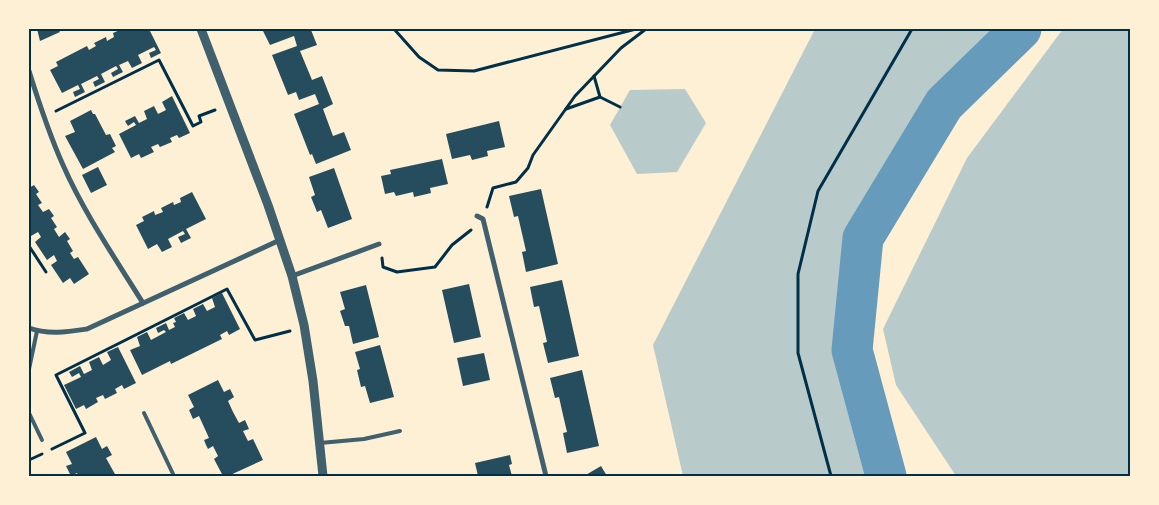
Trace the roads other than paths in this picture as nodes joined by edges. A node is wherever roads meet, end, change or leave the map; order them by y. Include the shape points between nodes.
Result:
1 (201, 29) edge
2 (29, 71) edge
3 (477, 216) dead end
4 (281, 240) junction
5 (379, 244) dead end
6 (292, 276) junction
7 (143, 303) junction
8 (29, 328) edge
9 (36, 331) junction
10 (29, 368) edge
11 (29, 413) edge
12 (144, 413) dead end
13 (400, 431) dead end
14 (42, 440) dead end
15 (320, 442) junction
16 (174, 476) edge
17 (324, 476) edge
18 (546, 476) edge

1 - 4 street
2 - 7 street via 63,165
3 - 18 street via 483,219
4 - 6 street
4 - 7 street
5 - 6 street
6 - 15 street via 313,381
7 - 9 street via 87,329 52,333
8 - 9 street
9 - 10 lane
11 - 14 lane
12 - 16 lane
13 - 15 lane
15 - 17 street

